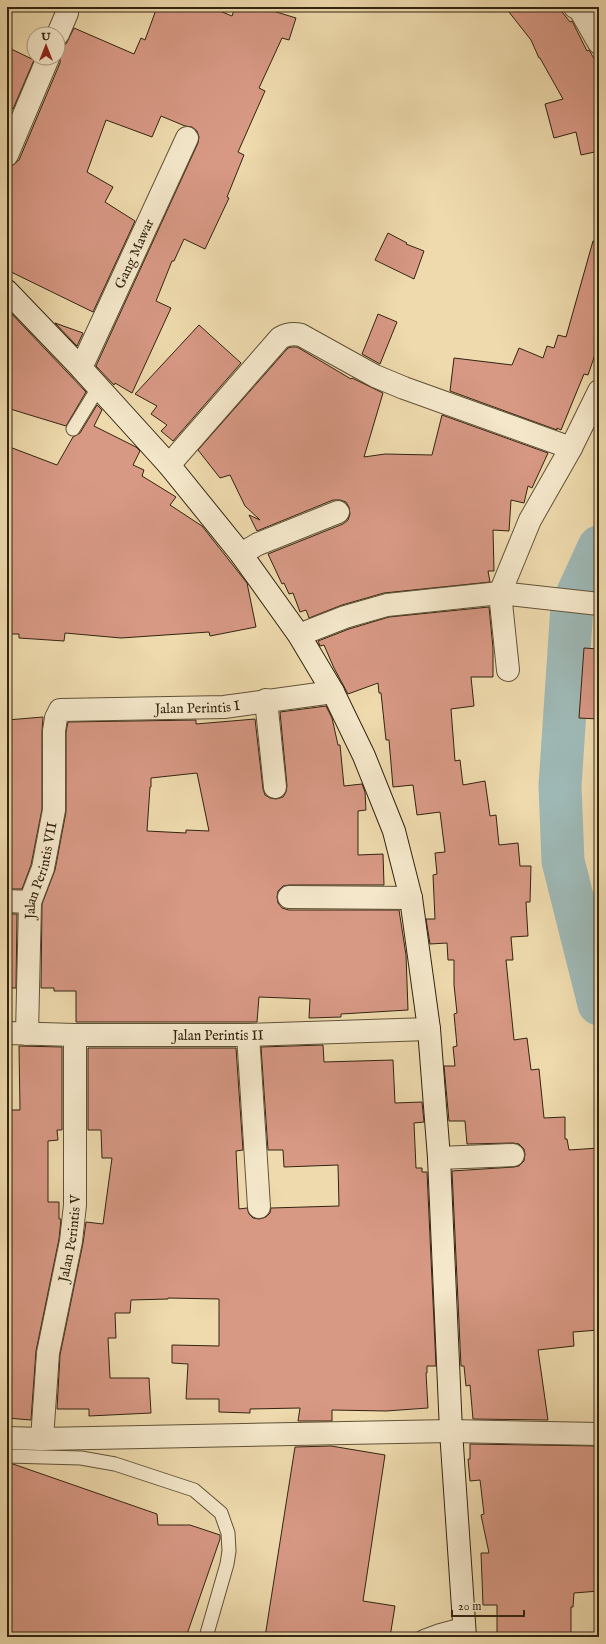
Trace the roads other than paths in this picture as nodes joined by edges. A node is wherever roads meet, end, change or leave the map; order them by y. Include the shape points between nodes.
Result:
1 (575, 7) edge
2 (67, 13) dead end
3 (61, 26) edge
4 (599, 43) edge
5 (45, 66) edge
6 (187, 138) dead end
7 (7, 155) edge
8 (7, 291) edge
9 (81, 368) junction
10 (98, 388) junction
11 (599, 391) edge
12 (73, 429) dead end
13 (571, 448) junction
14 (169, 465) junction
15 (338, 512) dead end
16 (241, 554) junction
17 (511, 593) junction
18 (599, 604) edge
19 (299, 635) junction
20 (508, 670) dead end
21 (333, 692) junction
22 (266, 700) junction
23 (60, 710) joint
24 (275, 787) dead end
25 (289, 897) dead end
26 (411, 898) junction
27 (7, 901) edge
28 (30, 902) junction
29 (429, 1029) junction
30 (17, 1033) edge
31 (75, 1035) junction
32 (248, 1035) junction
33 (512, 1156) dead end
34 (439, 1158) junction
35 (259, 1207) dead end
36 (451, 1431) junction
37 (599, 1434) edge
38 (7, 1438) edge
39 (42, 1439) junction
40 (7, 1456) edge
41 (464, 1631) edge
42 (206, 1637) edge
43 (422, 1637) edge

1 - 4 street via 580,10
2 - 3 street
5 - 7 street
6 - 9 street, Gang Mawar
8 - 9 street
9 - 10 street
10 - 12 lane
10 - 14 street
11 - 13 street
13 - 14 street via 390,382 295,333 280,338
13 - 17 street via 530,520
14 - 16 street
15 - 16 street via 258,544
16 - 19 street
17 - 18 street
17 - 19 street via 387,605 345,617
17 - 20 street
19 - 21 street
21 - 22 street, Jalan Perintis I
21 - 26 street via 364,756 394,831
22 - 23 street, Jalan Perintis I via 224,707
22 - 24 street
23 - 28 street, Jalan Perintis VII via 54,731 54,810 43,868
25 - 26 street
26 - 29 street
27 - 28 street
28 - 30 street, Jalan Perintis VII
29 - 32 street, Jalan Perintis II
29 - 34 street
30 - 31 street, Jalan Perintis II
31 - 32 street, Jalan Perintis II
31 - 39 street, Jalan Perintis V via 76,1205 48,1353
32 - 35 street
33 - 34 street
34 - 36 street
36 - 37 street
36 - 39 street
36 - 41 street
38 - 39 street
40 - 42 lane via 81,1458 115,1464 194,1490 221,1513 228,1533 228,1564
41 - 43 lane via 438,1631

